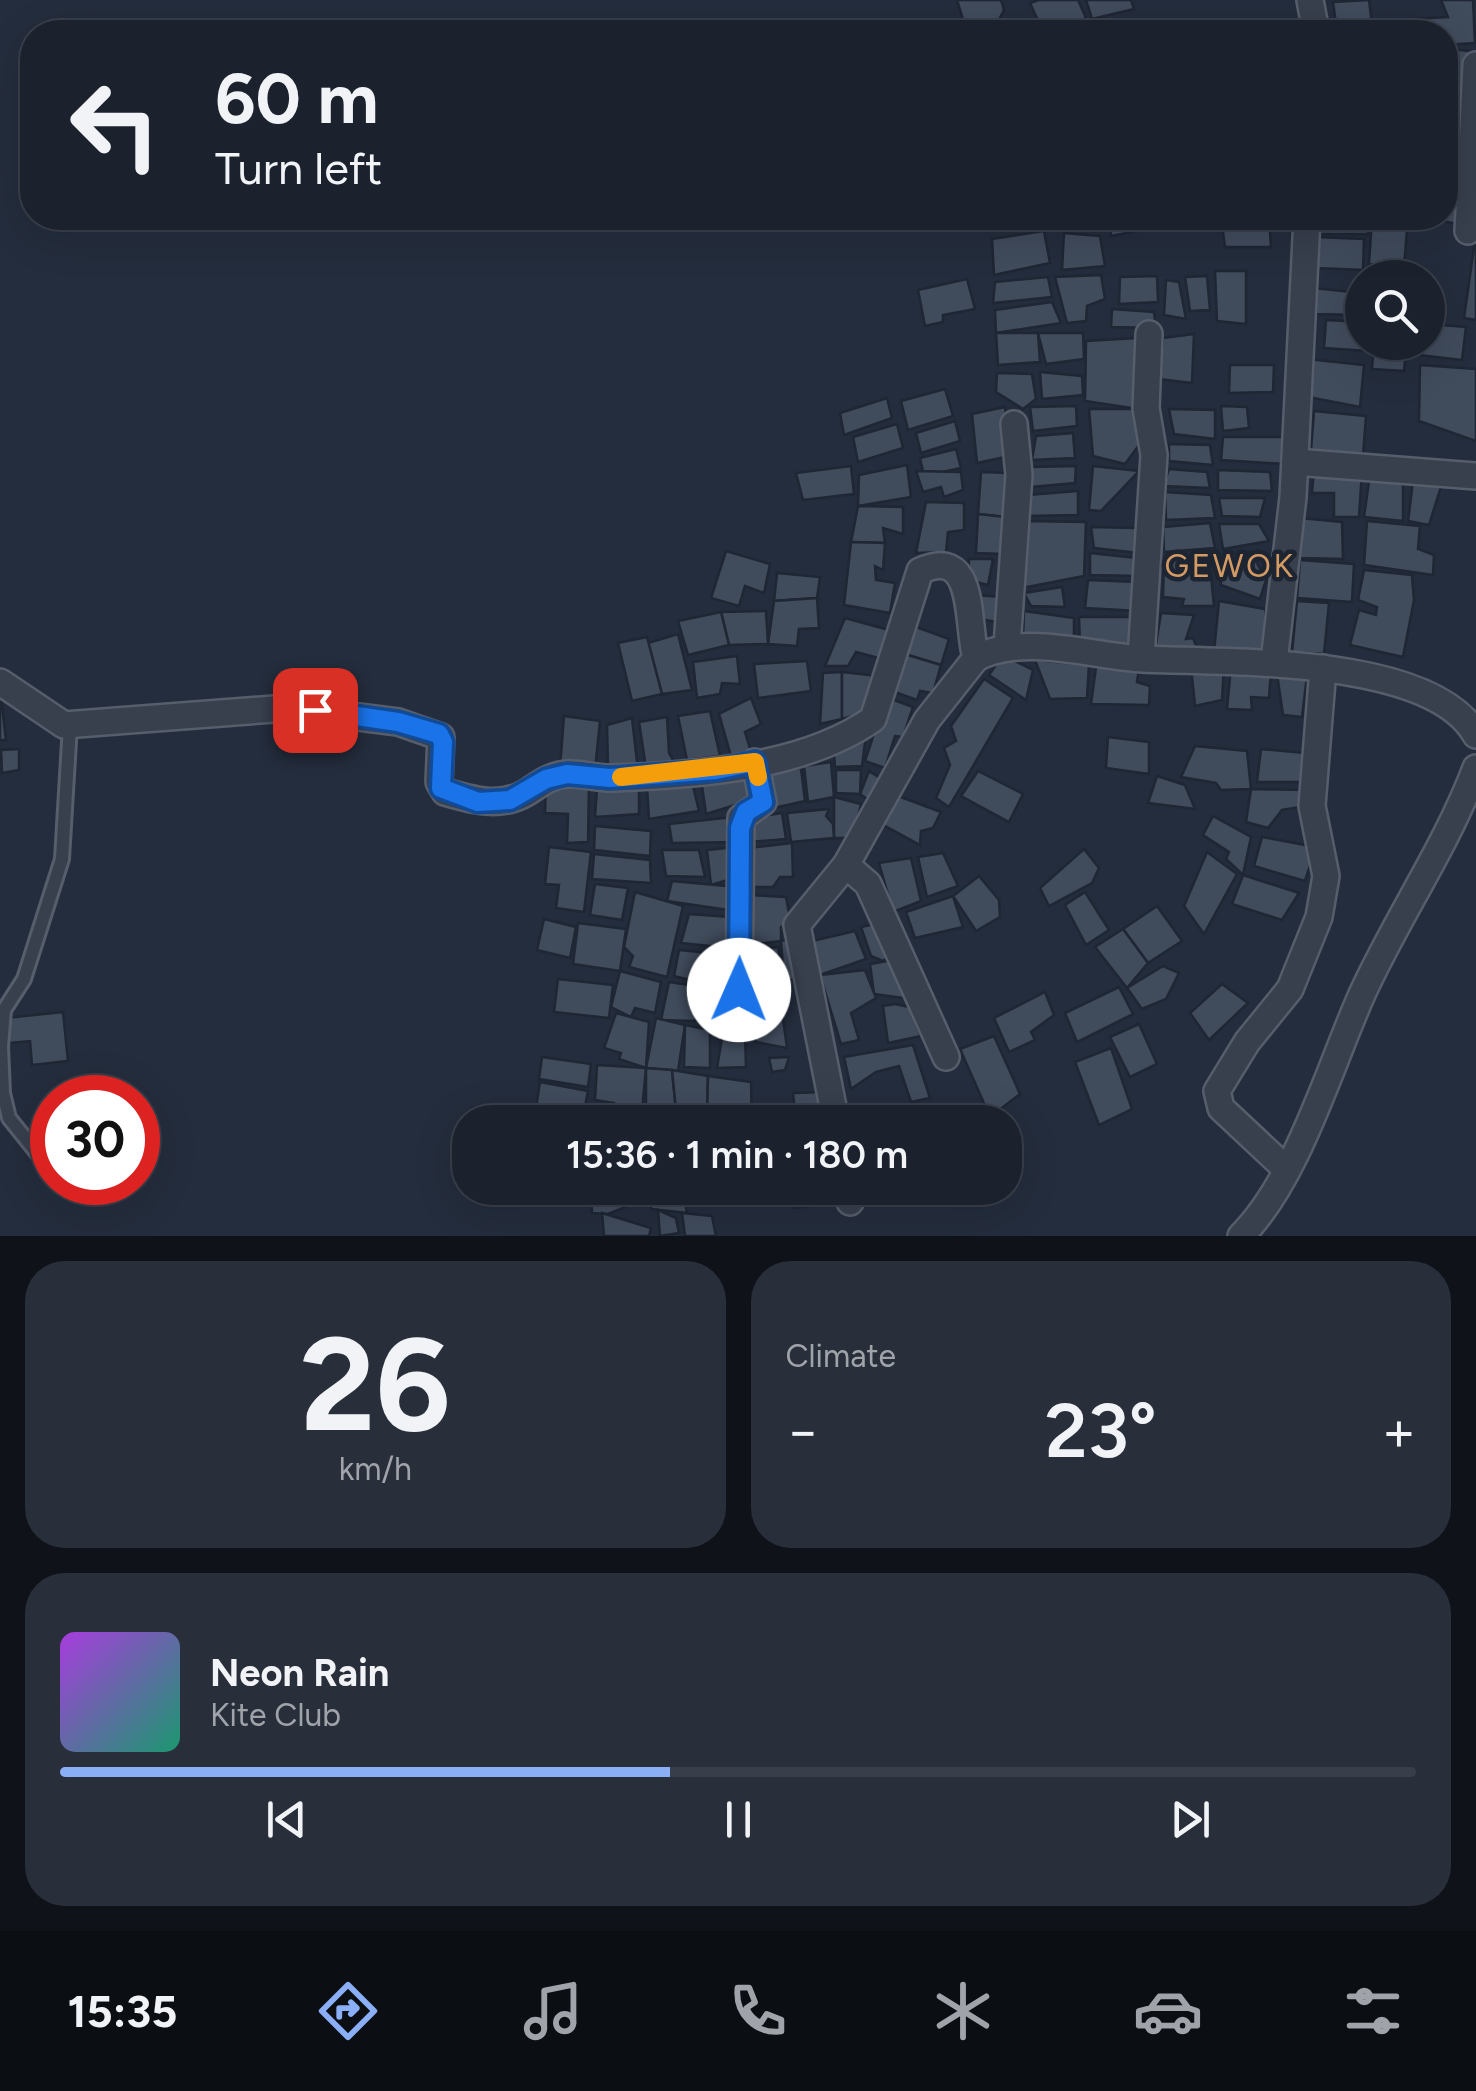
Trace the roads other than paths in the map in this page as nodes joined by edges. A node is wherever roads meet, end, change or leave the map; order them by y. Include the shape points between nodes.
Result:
1 (1476, 66) edge
2 (1307, 230) edge
3 (1468, 230) dead end
4 (1149, 334) dead end
5 (1014, 424) dead end
6 (1295, 462) junction
7 (1476, 476) edge
8 (1007, 646) junction
9 (976, 658) junction
10 (1141, 658) junction
11 (1274, 662) junction
12 (1323, 668) junction
13 (0, 682) edge
14 (70, 724) junction
15 (1476, 735) edge
16 (755, 762) junction
17 (1476, 768) edge
18 (846, 866) junction
19 (739, 990) dead end
20 (946, 1057) dead end
21 (833, 1105) edge
22 (30, 1144) edge
23 (1285, 1168) junction
24 (1241, 1236) edge

1 - 3 street
2 - 6 street
4 - 10 street via 1146,408 1154,456
5 - 8 street via 1018,475
6 - 7 street
6 - 11 street
8 - 9 street
8 - 10 street
9 - 16 street via 965,584 956,572 930,566 920,572 874,719 824,745
9 - 18 street via 927,720
10 - 11 street
11 - 12 street
12 - 15 street via 1433,699 1466,718
12 - 23 street via 1312,806 1326,876 1319,917 1290,989 1217,1090 1221,1108
13 - 14 street via 53,720
14 - 16 street via 287,708 398,722 442,737 441,788 478,802 510,800 567,774 610,778
14 - 22 lane via 62,859 24,979 4,1010 0,1047 2,1093 10,1118
16 - 19 street via 763,802 746,812 740,828
17 - 23 street via 1364,990
18 - 20 street via 868,884
18 - 21 street via 797,925
23 - 24 street

